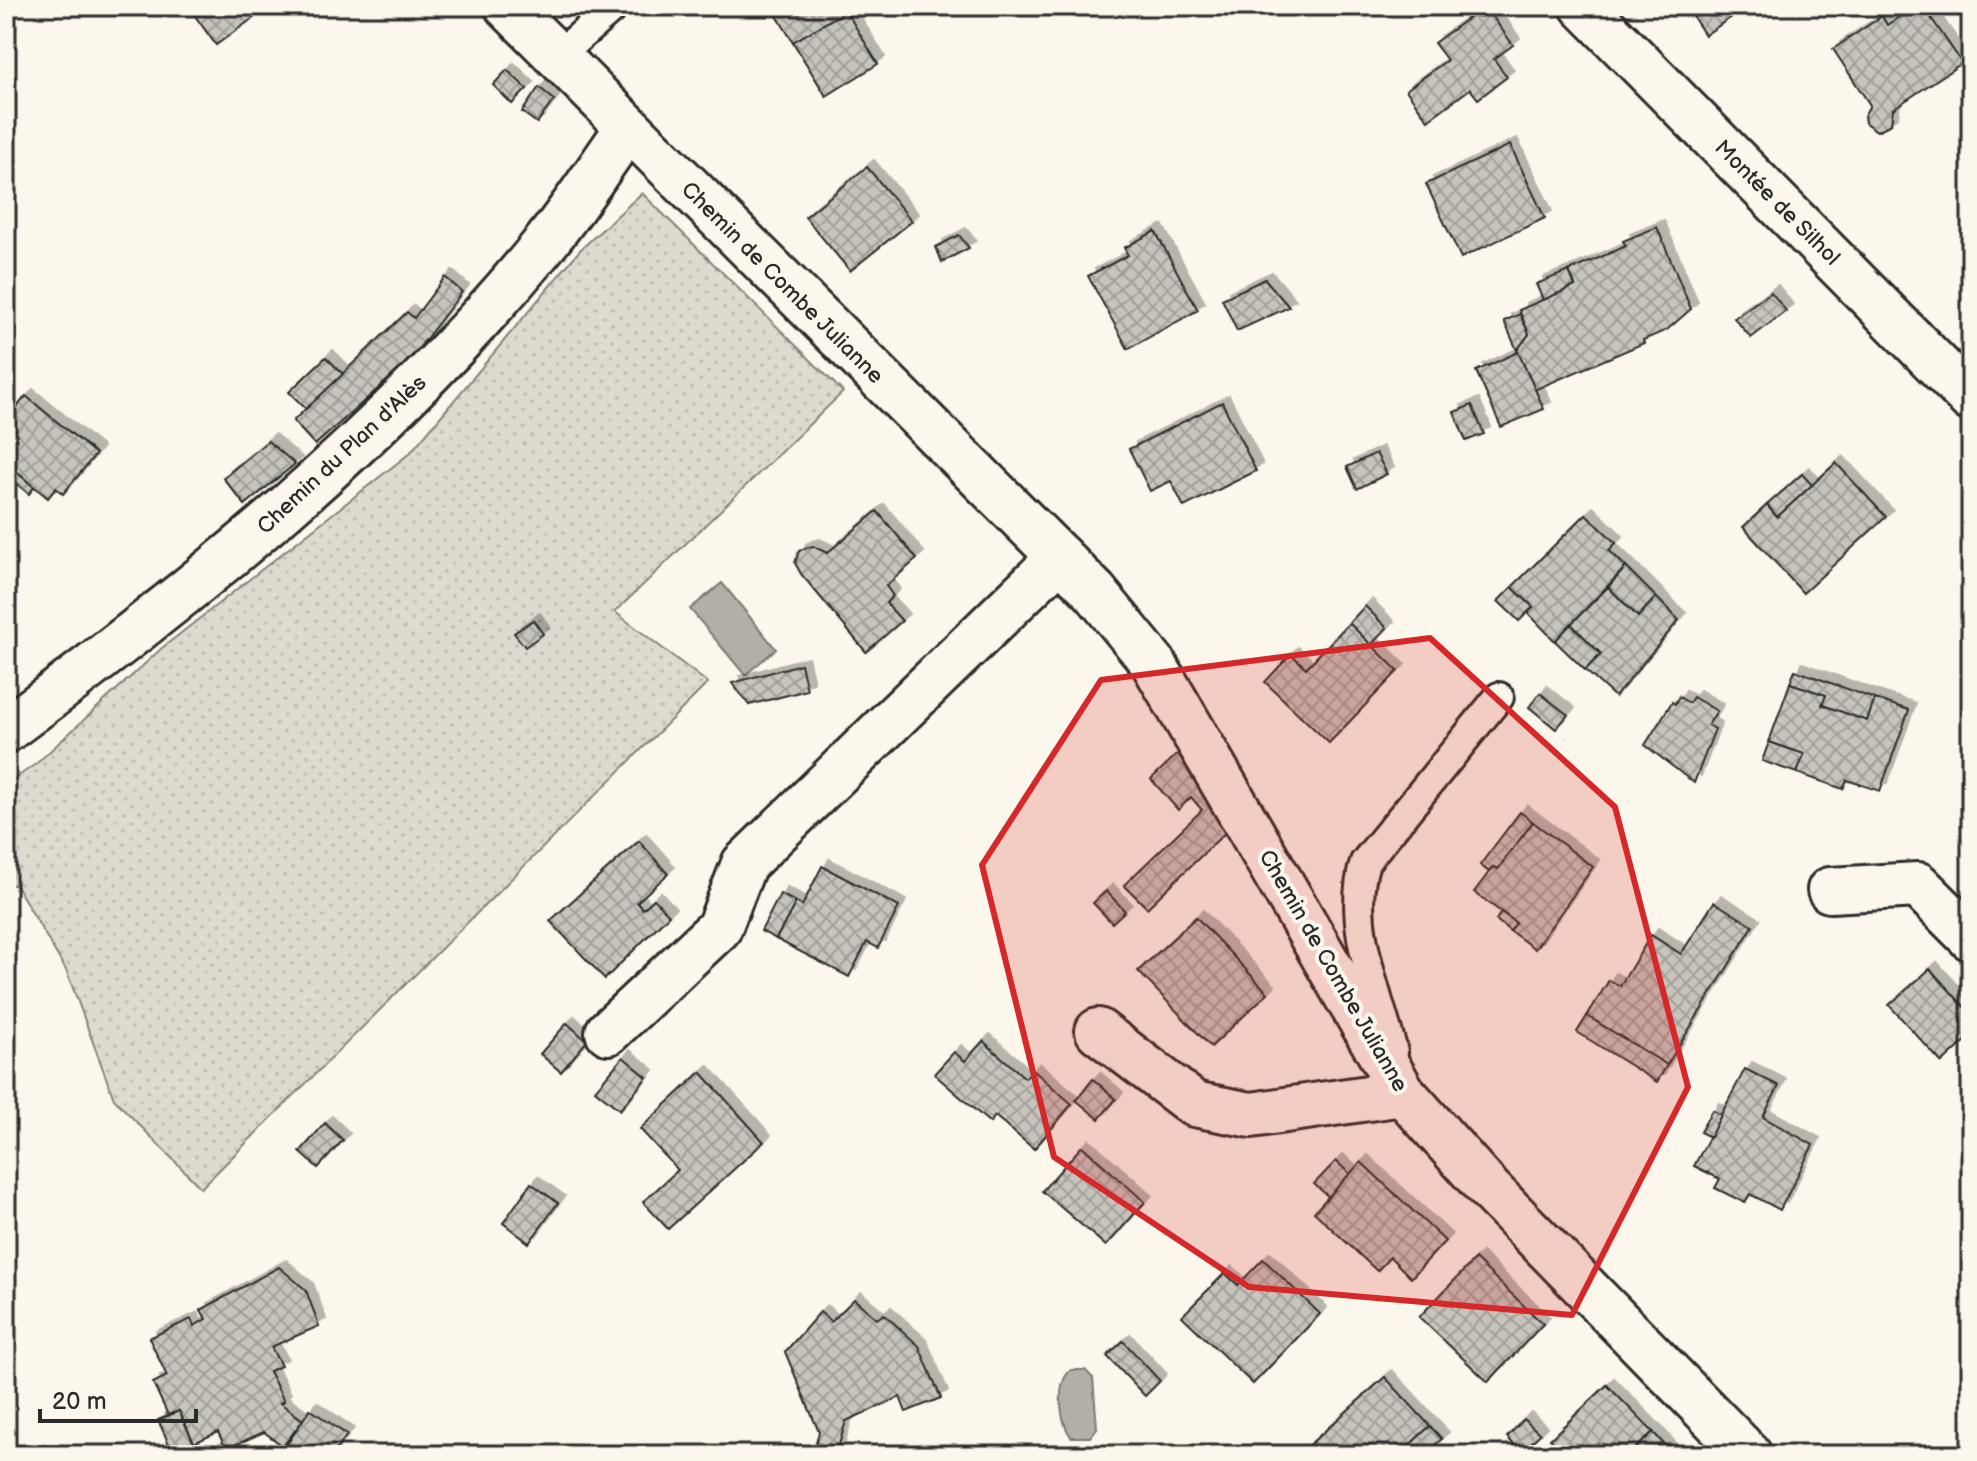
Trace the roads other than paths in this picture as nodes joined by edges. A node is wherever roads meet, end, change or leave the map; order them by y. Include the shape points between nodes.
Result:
1 (507, 6) edge
2 (615, 6) edge
3 (1583, 6) edge
4 (556, 57) junction
5 (627, 129) junction
6 (1971, 399) edge
7 (1060, 557) junction
8 (1499, 697) dead end
9 (6, 730) edge
10 (1830, 890) dead end
11 (1971, 938) edge
12 (1098, 1031) dead end
13 (608, 1032) dead end
14 (1403, 1093) junction
15 (1749, 1455) edge

1 - 4 street, Chemin de Combe Julianne
2 - 4 lane
3 - 6 street, Montée de Silhol
4 - 5 street, Chemin de Combe Julianne
5 - 7 street, Chemin de Combe Julianne
5 - 9 street, Chemin du Plan d'Alès via 543,246 399,405 265,529
7 - 13 street via 744,864 719,928
7 - 14 street, Chemin de Combe Julianne via 1154,664
8 - 14 lane via 1365,862 1357,888 1358,913
10 - 11 street via 1918,885
12 - 14 street via 1194,1104 1251,1115
14 - 15 street, Chemin de Combe Julianne via 1487,1187

